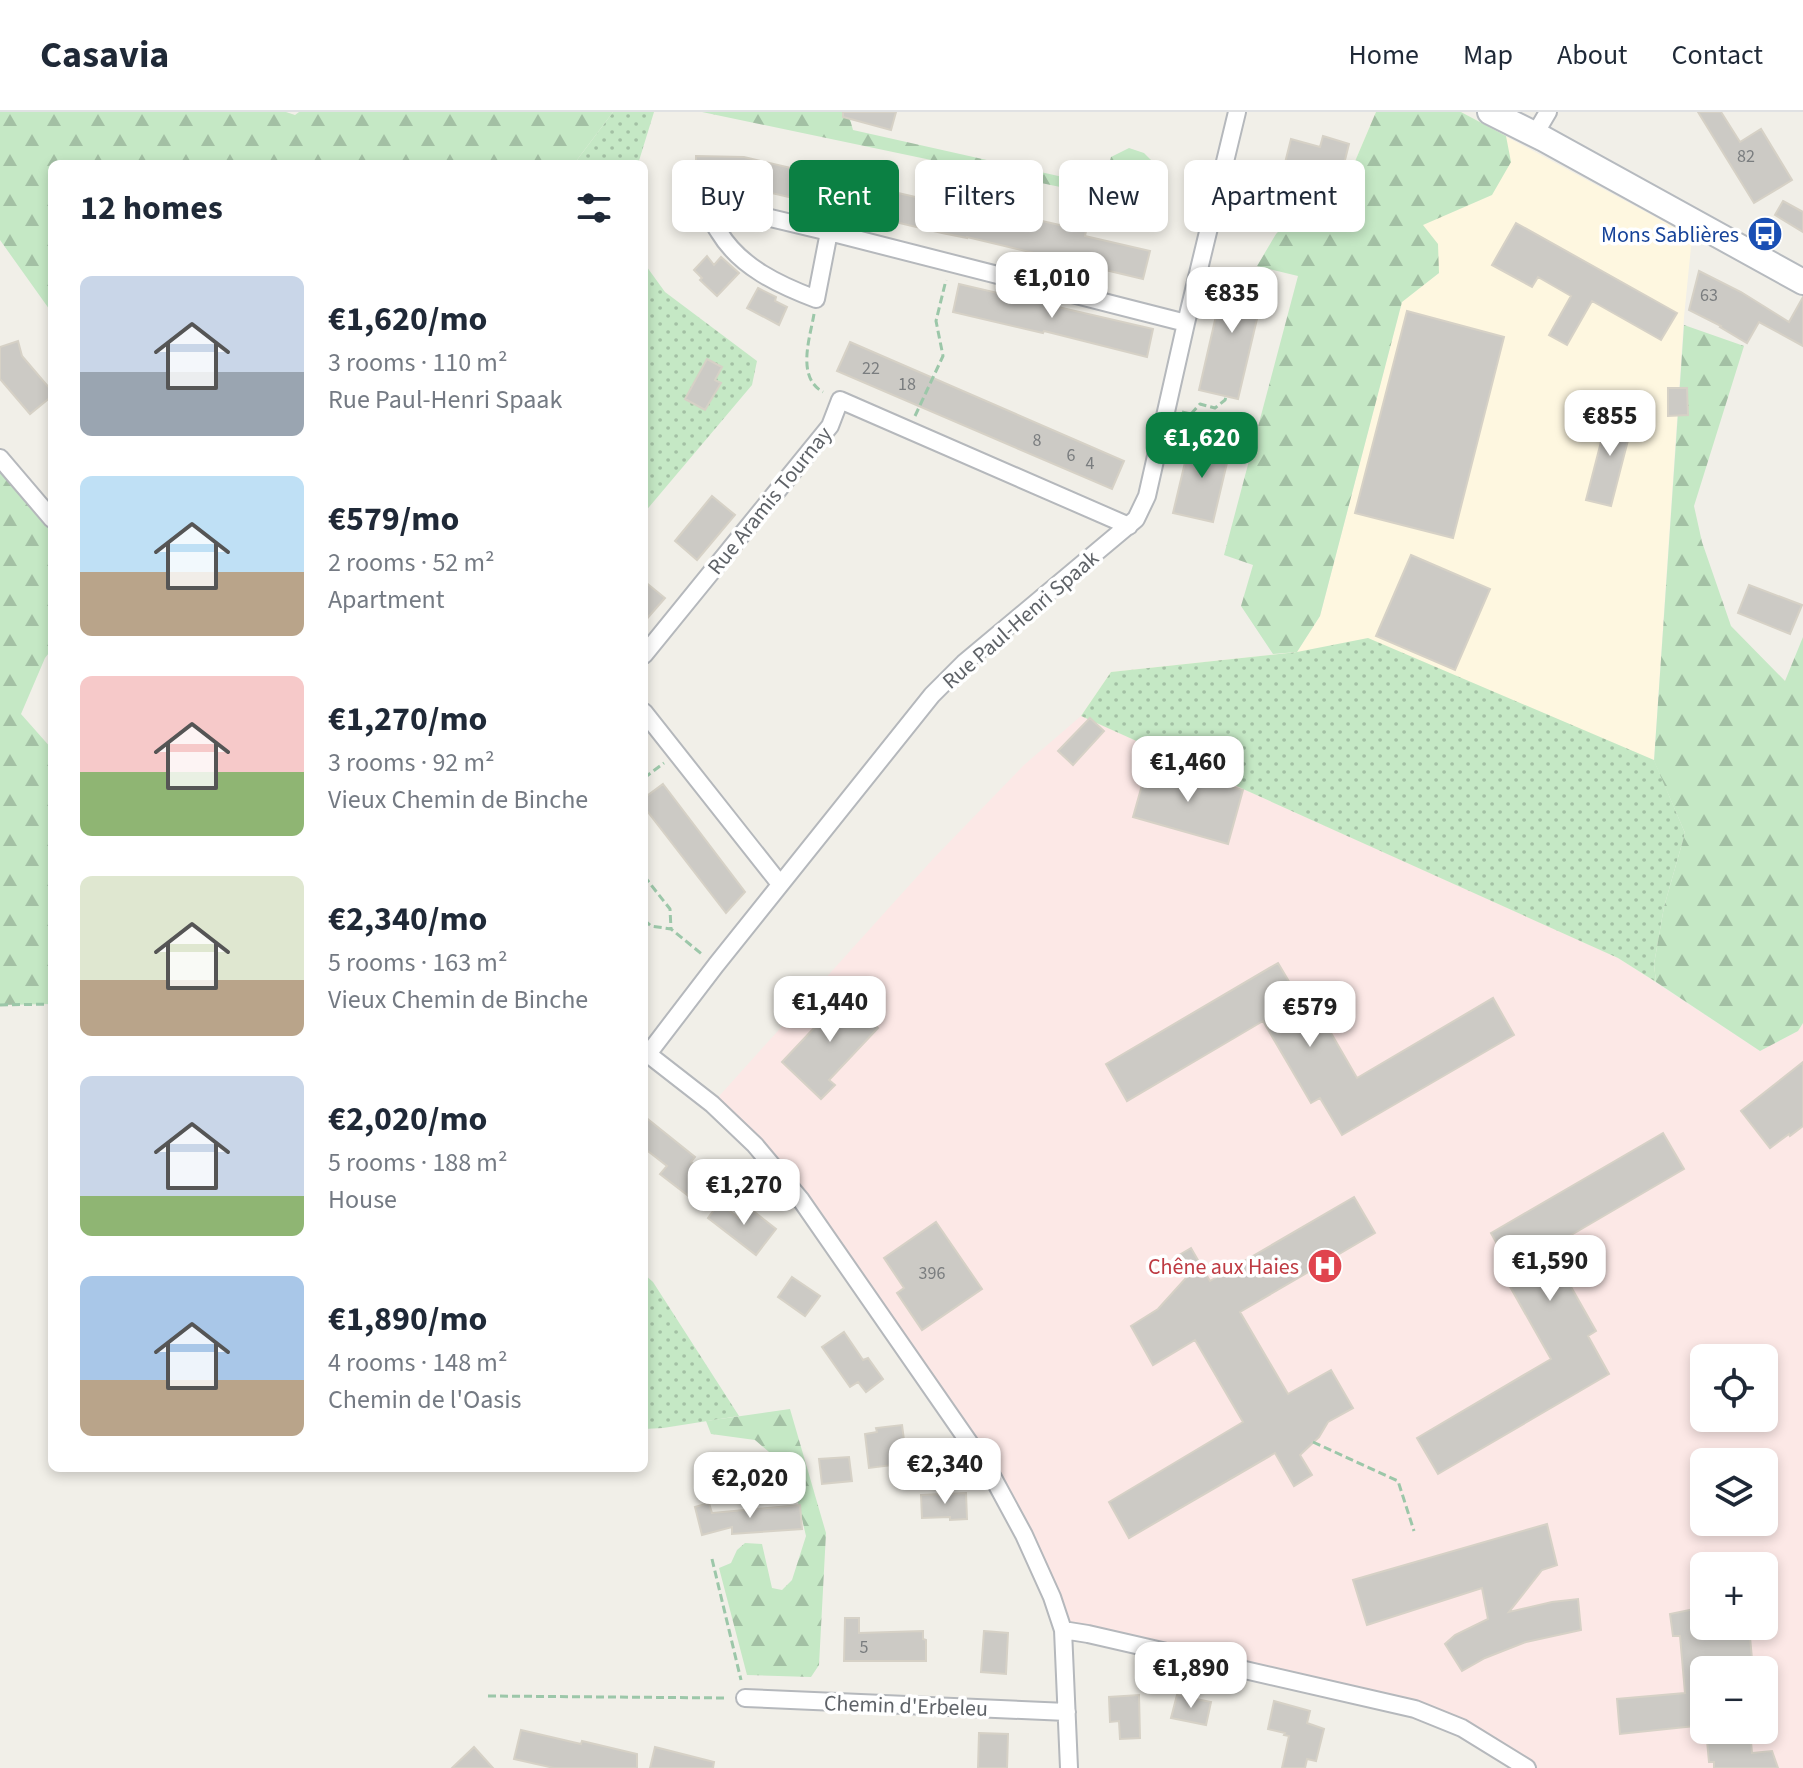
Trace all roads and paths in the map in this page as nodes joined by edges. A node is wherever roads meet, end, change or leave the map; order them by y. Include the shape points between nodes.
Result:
1 (1237, 112) edge
2 (1490, 112) edge
3 (1548, 112) edge
4 (1535, 134) junction
5 (789, 222) edge
6 (829, 232) joint
7 (950, 263) junction
8 (1803, 282) edge
9 (816, 299) junction
10 (1186, 323) junction
11 (1226, 397) dead end
12 (840, 400) junction
13 (1167, 409) junction
14 (1191, 414) junction
15 (908, 430) junction
16 (1209, 442) dead end
17 (0, 458) edge
18 (48, 514) edge
19 (1129, 526) junction
20 (648, 650) edge
21 (648, 717) edge
22 (677, 753) junction
23 (648, 775) edge
24 (648, 881) edge
25 (780, 884) junction
26 (648, 923) edge
27 (671, 929) junction
28 (716, 965) junction
29 (48, 1004) edge
30 (0, 1005) edge
31 (648, 1050) edge
32 (648, 1055) edge
33 (1313, 1442) dead end
34 (1414, 1531) dead end
35 (712, 1559) dead end
36 (1063, 1630) junction
37 (488, 1696) dead end
38 (745, 1698) junction
39 (1067, 1712) junction
40 (1069, 1768) edge
41 (1527, 1768) edge

1 - 10 street, Rue Paul-Henri Spaak
2 - 4 main road
3 - 4 street
4 - 8 main road
5 - 9 street via 707,203 718,232 736,253 785,287
6 - 7 street
6 - 9 street
7 - 10 street
7 - 15 path via 936,321 943,356
9 - 12 path via 806,364 816,388
10 - 13 street, Rue Paul-Henri Spaak
11 - 14 path via 1215,408 1200,404
12 - 15 street, Rue Aramis Tournay
12 - 20 street, Rue Aramis Tournay via 830,426
13 - 14 path
13 - 19 street, Rue Paul-Henri Spaak via 1147,496
14 - 16 path via 1194,425 1211,430
15 - 19 street, Rue Aramis Tournay
17 - 18 street
19 - 25 street, Rue Paul-Henri Spaak via 932,695
21 - 22 street
22 - 23 path
22 - 25 street
24 - 27 path via 670,909
25 - 28 street, Rue Paul-Henri Spaak
26 - 27 path
27 - 28 path
28 - 31 street, Rue Paul-Henri Spaak
29 - 30 path
32 - 36 street via 755,1145 820,1226 991,1474 1024,1535
33 - 34 path via 1398,1481
35 - 38 path
36 - 39 street
36 - 41 street via 1415,1709 1462,1728
37 - 38 path
38 - 39 street, Chemin d'Erbeleu
39 - 40 street

